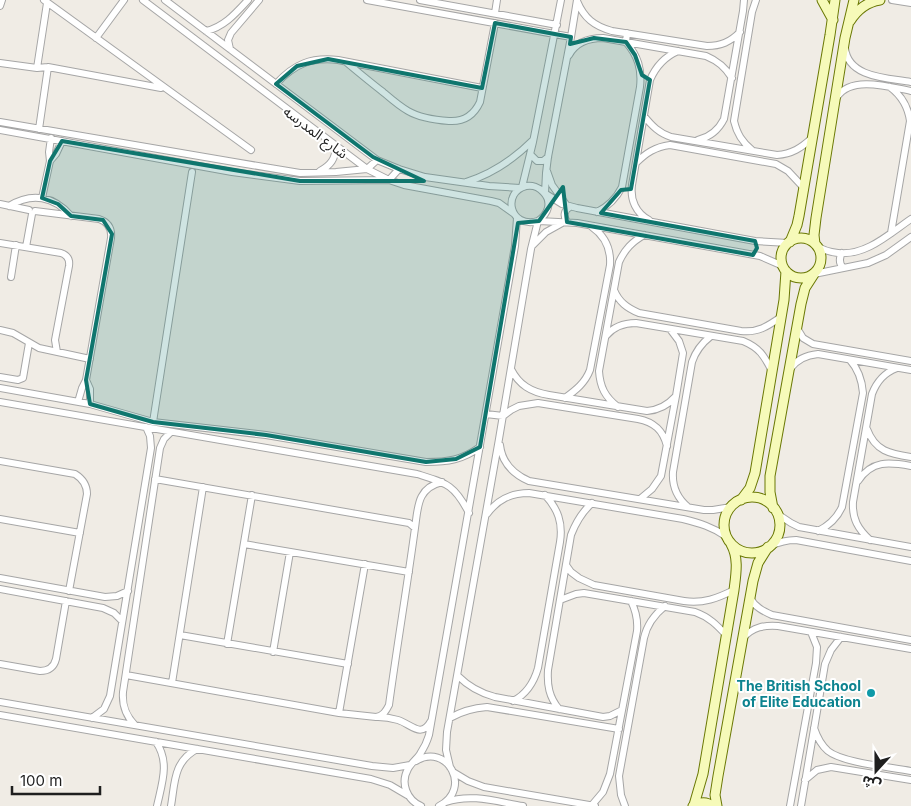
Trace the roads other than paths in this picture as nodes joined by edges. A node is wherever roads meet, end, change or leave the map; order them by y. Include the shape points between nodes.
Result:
1 (2, 0) edge
2 (124, 0) edge
3 (143, 0) edge
4 (165, 0) edge
5 (248, 0) edge
6 (259, 0) edge
7 (367, 0) edge
8 (420, 0) edge
9 (497, 0) edge
10 (561, 0) edge
11 (577, 0) edge
12 (822, 0) edge
13 (835, 0) edge
14 (854, 0) edge
15 (880, 0) edge
16 (892, 0) edge
17 (45, 1) edge
18 (744, 2) edge
19 (908, 2) edge
20 (755, 3) edge
21 (0, 6) edge
22 (495, 14) junction
23 (833, 20) junction
24 (495, 23) junction
25 (849, 23) junction
26 (557, 25) junction
27 (206, 31) junction
28 (740, 32) junction
29 (627, 33) junction
30 (555, 34) junction
31 (830, 35) junction
32 (571, 37) junction
33 (96, 38) junction
34 (626, 42) junction
35 (845, 42) junction
36 (707, 46) junction
37 (230, 49) junction
38 (678, 51) junction
39 (706, 56) junction
40 (567, 58) junction
41 (0, 62) edge
42 (346, 62) junction
43 (48, 67) junction
44 (37, 68) junction
45 (868, 74) junction
46 (641, 78) junction
47 (732, 78) junction
48 (650, 80) junction
49 (911, 82) edge
50 (276, 84) junction
51 (867, 84) junction
52 (890, 87) junction
53 (165, 88) junction
54 (482, 88) junction
55 (911, 91) edge
56 (836, 98) junction
57 (644, 116) junction
58 (724, 119) junction
59 (734, 121) junction
60 (910, 121) edge
61 (0, 122) edge
62 (39, 129) junction
63 (0, 130) edge
64 (671, 136) junction
65 (51, 138) junction
66 (812, 138) junction
67 (534, 139) junction
68 (62, 141) junction
69 (696, 141) junction
70 (670, 145) junction
71 (336, 147) junction
72 (251, 150) dead end
73 (753, 151) junction
74 (189, 155) junction
75 (531, 155) junction
76 (777, 155) junction
77 (548, 157) junction
78 (377, 160) junction
79 (50, 161) junction
80 (636, 163) junction
81 (188, 164) junction
82 (776, 164) junction
83 (546, 168) junction
84 (367, 169) junction
85 (399, 170) junction
86 (192, 172) dead end
87 (318, 173) junction
88 (389, 180) junction
89 (465, 183) junction
90 (622, 187) junction
91 (803, 187) junction
92 (521, 188) junction
93 (631, 189) junction
94 (545, 194) junction
95 (34, 198) junction
96 (42, 198) junction
97 (0, 204) edge
98 (9, 206) junction
99 (569, 206) junction
100 (32, 210) junction
101 (597, 212) junction
102 (515, 215) junction
103 (71, 216) junction
104 (911, 219) edge
105 (538, 221) junction
106 (566, 222) junction
107 (652, 222) junction
108 (591, 226) junction
109 (892, 233) junction
110 (644, 235) junction
111 (911, 237) edge
112 (756, 241) junction
113 (789, 242) junction
114 (0, 243) edge
115 (816, 244) junction
116 (16, 245) junction
117 (26, 247) junction
118 (525, 247) junction
119 (842, 253) junction
120 (753, 255) junction
121 (610, 260) junction
122 (619, 262) junction
123 (843, 268) junction
124 (785, 269) junction
125 (814, 274) junction
126 (11, 277) dead end
127 (614, 290) junction
128 (639, 313) junction
129 (781, 316) junction
130 (636, 323) junction
131 (797, 328) junction
132 (670, 329) junction
133 (0, 330) edge
134 (746, 332) junction
135 (712, 336) junction
136 (605, 337) junction
137 (55, 340) junction
138 (744, 342) junction
139 (29, 343) junction
140 (820, 345) junction
141 (49, 351) junction
142 (57, 352) junction
143 (683, 353) junction
144 (818, 354) junction
145 (694, 355) junction
146 (90, 359) junction
147 (850, 360) junction
148 (911, 361) edge
149 (511, 368) junction
150 (897, 368) junction
151 (590, 370) junction
152 (911, 370) edge
153 (599, 371) junction
154 (772, 371) junction
155 (789, 372) junction
156 (0, 378) edge
157 (86, 380) junction
158 (0, 388) edge
159 (22, 392) junction
160 (863, 393) junction
161 (872, 394) junction
162 (549, 395) junction
163 (676, 396) junction
164 (565, 398) junction
165 (0, 402) edge
166 (78, 402) junction
167 (90, 404) junction
168 (547, 404) junction
169 (21, 406) junction
170 (618, 407) junction
171 (639, 410) junction
172 (486, 414) junction
173 (503, 416) junction
174 (638, 419) junction
175 (153, 422) junction
176 (146, 427) junction
177 (866, 427) junction
178 (171, 432) junction
179 (266, 435) junction
180 (499, 439) junction
181 (151, 446) junction
182 (667, 446) junction
183 (480, 447) junction
184 (160, 448) junction
185 (264, 448) junction
186 (893, 454) junction
187 (911, 457) edge
188 (0, 461) edge
189 (419, 461) junction
190 (891, 463) junction
191 (757, 464) junction
192 (772, 466) junction
193 (911, 466) edge
194 (662, 470) junction
195 (673, 472) junction
196 (417, 474) junction
197 (155, 479) junction
198 (529, 481) junction
199 (442, 482) junction
200 (856, 484) junction
201 (203, 487) junction
202 (529, 492) junction
203 (252, 495) junction
204 (545, 495) junction
205 (640, 499) junction
206 (741, 500) junction
207 (843, 500) junction
208 (853, 502) junction
209 (592, 503) junction
210 (731, 507) junction
211 (692, 508) junction
212 (775, 511) junction
213 (469, 513) junction
214 (486, 515) junction
215 (0, 519) edge
216 (693, 521) junction
217 (415, 528) junction
218 (809, 529) junction
219 (818, 531) junction
220 (80, 533) junction
221 (561, 533) junction
222 (571, 535) junction
223 (729, 540) junction
224 (870, 540) junction
225 (807, 542) junction
226 (244, 544) junction
227 (769, 547) junction
228 (911, 547) edge
229 (290, 552) junction
230 (911, 561) edge
231 (132, 562) junction
232 (143, 563) junction
233 (365, 564) junction
234 (566, 566) junction
235 (409, 572) junction
236 (736, 577) junction
237 (0, 578) edge
238 (14, 580) junction
239 (753, 581) junction
240 (594, 585) junction
241 (0, 589) edge
242 (734, 590) junction
243 (69, 591) junction
244 (128, 591) junction
245 (13, 592) junction
246 (592, 594) junction
247 (105, 597) junction
248 (750, 598) junction
249 (560, 600) junction
250 (631, 600) junction
251 (66, 601) junction
252 (697, 602) junction
253 (665, 606) junction
254 (103, 608) junction
255 (695, 612) junction
256 (780, 617) junction
257 (122, 621) junction
258 (778, 626) junction
259 (637, 631) junction
260 (811, 632) junction
261 (645, 633) junction
262 (180, 635) junction
263 (727, 636) junction
264 (841, 637) junction
265 (742, 639) junction
266 (911, 640) edge
267 (228, 644) junction
268 (911, 649) edge
269 (273, 652) junction
270 (816, 663) junction
271 (0, 664) edge
272 (348, 664) junction
273 (825, 664) junction
274 (538, 668) junction
275 (548, 670) junction
276 (126, 675) junction
277 (458, 676) junction
278 (172, 683) junction
279 (111, 689) junction
280 (123, 692) junction
281 (506, 699) junction
282 (513, 701) junction
283 (0, 702) edge
284 (504, 709) junction
285 (559, 709) junction
286 (622, 710) junction
287 (54, 711) junction
288 (339, 713) junction
289 (0, 715) edge
290 (376, 717) junction
291 (92, 718) junction
292 (450, 718) junction
293 (432, 720) junction
294 (52, 724) junction
295 (136, 725) junction
296 (814, 728) junction
297 (618, 729) junction
298 (156, 742) junction
299 (260, 747) junction
300 (196, 749) junction
301 (841, 758) junction
302 (258, 760) junction
303 (412, 764) junction
304 (838, 768) junction
305 (452, 769) junction
306 (911, 771) edge
307 (610, 774) junction
308 (703, 774) junction
309 (620, 776) junction
310 (718, 776) junction
311 (805, 780) junction
312 (911, 780) edge
313 (493, 789) junction
314 (409, 797) junction
315 (494, 803) edge
316 (442, 805) edge
317 (157, 806) edge
318 (171, 806) edge
319 (410, 806) edge
320 (421, 806) edge
321 (523, 806) edge
322 (594, 806) edge
323 (625, 806) edge
324 (694, 806) edge
325 (712, 806) edge
326 (717, 806) edge
327 (790, 806) edge
328 (801, 806) edge

1 - 21 street
2 - 33 street
3 - 71 street, شارع المدرسه
4 - 27 street, شارع المدرسه
5 - 27 street via 222,25
6 - 37 street via 231,33 228,40
7 - 24 street
8 - 22 street
9 - 22 street
10 - 26 street
11 - 29 street via 584,15 596,26
11 - 32 street
12 - 23 street
13 - 23 street
14 - 25 street
15 - 25 street via 860,9
16 - 19 street
17 - 33 street
17 - 44 street
18 - 20 street
18 - 28 street
20 - 59 street
22 - 26 street
23 - 31 street
24 - 30 street
24 - 54 street
25 - 35 street
26 - 30 street
27 - 37 street, شارع المدرسه
28 - 36 street via 722,45
28 - 47 street
29 - 34 street
29 - 36 street
30 - 32 street
30 - 67 street
31 - 35 street via 840,33
31 - 66 street
32 - 40 street
33 - 53 street
34 - 38 street
34 - 40 street via 603,38 585,40 571,50
34 - 46 street via 639,62
35 - 45 street via 849,61
35 - 56 street
36 - 39 street
37 - 50 street, شارع المدرسه
38 - 39 street
38 - 48 street via 664,59
39 - 47 street via 721,64
40 - 77 street
41 - 44 street
42 - 50 street via 317,59 307,62
42 - 54 street
42 - 54 street via 399,105 426,118 455,121 469,117 480,102
43 - 44 street
43 - 53 street
43 - 62 street
45 - 49 street
45 - 51 street
46 - 48 street
46 - 90 street
47 - 58 street
48 - 57 street
50 - 78 street, شارع المدرسه
51 - 52 street
51 - 56 street via 845,89
52 - 55 street
52 - 60 street via 902,98
53 - 72 street
56 - 115 street via 816,218
57 - 64 street via 659,132
57 - 80 street
58 - 59 street
58 - 69 street via 710,136
59 - 73 street via 738,135
60 - 109 street
61 - 62 street
62 - 74 street
63 - 65 street
64 - 69 street
64 - 70 street
65 - 68 street
65 - 79 street
66 - 76 street via 799,149
66 - 91 street
67 - 75 street
67 - 89 street via 509,162
68 - 79 street
68 - 81 street
69 - 73 street
70 - 80 street via 648,152
70 - 82 street
71 - 84 street, شارع المدرسه
71 - 87 street via 331,164
73 - 76 street
74 - 81 street
74 - 87 street
75 - 77 street via 540,161
75 - 92 street
76 - 82 street via 780,160
77 - 83 street
78 - 84 street
78 - 85 street, شارع المدرسه
79 - 96 street
80 - 93 street
81 - 88 street via 300,180
82 - 91 street
83 - 94 street
83 - 99 street via 556,193
84 - 87 street
84 - 88 street, شارع المدرسه
85 - 88 street
85 - 89 street, شارع المدرسه
86 - 175 street
88 - 102 street, شارع المدرسه via 499,203
89 - 92 street, شارع المدرسه
90 - 93 street via 626,191
90 - 101 street via 609,205
91 - 113 street via 797,225
92 - 94 street via 535,186
92 - 102 street via 513,196 511,207
93 - 107 street via 635,206
94 - 99 street
94 - 105 street via 547,212
95 - 96 street
95 - 98 street
95 - 100 street
96 - 103 street via 58,204
97 - 98 street
98 - 100 street
99 - 101 street
99 - 106 street via 564,214
100 - 103 street
100 - 117 street
101 - 107 street
102 - 105 street via 527,223
102 - 118 street via 517,232
103 - 146 street via 103,220 112,234
104 - 109 street
105 - 106 street
105 - 118 street
106 - 108 street
106 - 118 street
107 - 112 street
108 - 110 street
108 - 121 street via 605,240
109 - 119 street via 869,248
110 - 120 street
110 - 122 street via 629,246
111 - 123 street via 877,260
112 - 113 street
112 - 120 street
113 - 115 street via 803,238
113 - 124 street via 781,258
114 - 116 street
115 - 119 street via 827,251
115 - 125 street via 821,260
116 - 117 street
116 - 126 street
117 - 137 street via 61,253 69,259
118 - 149 street
118 - 172 street
119 - 123 street via 840,262
120 - 124 street via 768,258
121 - 122 street via 615,258
121 - 151 street
122 - 127 street
123 - 125 street
124 - 125 street via 799,278
124 - 129 street via 786,290
125 - 131 street via 803,296
127 - 128 street via 626,307
127 - 136 street
128 - 130 street
128 - 134 street
129 - 134 street via 768,326
129 - 154 street
130 - 132 street
130 - 136 street via 616,327
131 - 140 street via 808,342
131 - 155 street
132 - 135 street
132 - 143 street
133 - 139 street via 13,333
134 - 138 street
135 - 138 street
135 - 145 street
136 - 153 street
137 - 141 street
137 - 142 street
138 - 154 street via 764,355
139 - 141 street
139 - 156 street via 23,378
140 - 144 street
140 - 148 street
141 - 142 street
142 - 146 street
143 - 145 street
143 - 163 street
144 - 147 street
144 - 155 street via 797,361
145 - 195 street
146 - 157 street
147 - 150 street
147 - 160 street via 859,372
149 - 162 street via 524,386
149 - 173 street
150 - 152 street
150 - 161 street via 879,380
151 - 153 street
151 - 164 street via 583,383
153 - 170 street via 606,396
154 - 191 street
155 - 192 street
157 - 166 street
157 - 167 street
158 - 159 street
159 - 166 street
159 - 169 street
160 - 161 street
160 - 207 street
161 - 177 street
162 - 164 street
162 - 168 street
163 - 171 street via 656,410
163 - 182 street
164 - 170 street
165 - 169 street
166 - 167 street
167 - 175 street
168 - 173 street via 519,406
168 - 174 street
169 - 176 street
170 - 171 street
171 - 174 street
172 - 173 street
172 - 183 street
173 - 180 street
174 - 182 street via 657,427
175 - 179 street
176 - 178 street
176 - 181 street
177 - 186 street via 877,445
177 - 200 street
178 - 184 street
178 - 185 street
179 - 185 street
179 - 189 street
180 - 198 street via 505,461
180 - 214 street
181 - 184 street via 157,444
181 - 231 street
182 - 194 street
183 - 189 street via 456,459
183 - 213 street
184 - 197 street
185 - 196 street
186 - 187 street
186 - 190 street via 889,458
188 - 220 street via 79,477 86,485 87,494
189 - 196 street
190 - 193 street
190 - 200 street via 868,470
191 - 192 street
191 - 206 street via 750,488
192 - 212 street via 770,484
194 - 195 street
194 - 205 street via 652,489
195 - 211 street via 677,496
196 - 199 street
197 - 201 street
197 - 232 street
198 - 202 street
198 - 205 street
199 - 213 street via 457,494
199 - 217 street via 427,488 420,497
200 - 208 street
201 - 203 street
201 - 262 street
202 - 204 street
202 - 214 street via 509,495 492,506
203 - 217 street via 406,522
203 - 226 street
204 - 209 street
204 - 221 street via 559,516
205 - 211 street
206 - 210 street
206 - 212 street via 762,500
207 - 208 street via 848,504
207 - 219 street via 835,519
208 - 224 street via 856,523
209 - 216 street
209 - 222 street via 581,514
210 - 211 street via 713,510
210 - 223 street via 724,525
211 - 216 street via 696,517
212 - 218 street via 791,524
212 - 227 street via 779,520 778,534
213 - 293 street
214 - 277 street
215 - 220 street
216 - 223 street via 712,528
217 - 235 street
218 - 219 street
218 - 225 street
219 - 224 street
220 - 243 street
221 - 222 street
221 - 274 street
222 - 234 street
223 - 227 street via 736,548 749,553
223 - 236 street via 735,550
224 - 228 street
225 - 227 street via 787,540
225 - 230 street
226 - 229 street
226 - 267 street
227 - 239 street via 758,563
229 - 233 street
229 - 269 street
231 - 232 street
231 - 244 street
232 - 276 street
233 - 235 street
233 - 272 street
234 - 240 street via 578,578
234 - 249 street
235 - 290 street via 389,704 384,714
236 - 239 street
236 - 242 street
237 - 238 street
238 - 243 street
238 - 245 street
239 - 248 street
240 - 246 street via 590,588
240 - 252 street
241 - 245 street
242 - 252 street via 715,599
242 - 263 street
243 - 247 street
244 - 247 street
244 - 257 street
245 - 251 street
246 - 249 street via 576,594
246 - 250 street
247 - 254 street via 107,603
248 - 256 street via 758,608
248 - 265 street
249 - 275 street
250 - 253 street
250 - 259 street via 636,612
251 - 254 street
251 - 271 street via 52,667 45,671
252 - 255 street
253 - 255 street
253 - 261 street
254 - 257 street
255 - 263 street via 709,618
256 - 258 street via 775,621
256 - 266 street
257 - 279 street
258 - 260 street
258 - 265 street via 754,628
259 - 261 street via 641,629
259 - 286 street
260 - 264 street
260 - 270 street via 817,647
261 - 309 street
262 - 267 street
262 - 278 street
263 - 308 street
264 - 268 street
264 - 273 street
265 - 310 street
267 - 269 street
269 - 272 street
270 - 273 street
270 - 327 street
272 - 288 street
273 - 296 street
274 - 275 street via 544,672
274 - 282 street via 526,691
275 - 285 street via 550,695
276 - 278 street
276 - 280 street
277 - 281 street via 474,690
277 - 292 street
278 - 288 street
279 - 280 street via 116,693
279 - 291 street via 104,709
280 - 295 street via 126,714
281 - 282 street
281 - 284 street
282 - 285 street
283 - 287 street
284 - 292 street via 479,707
284 - 297 street
285 - 286 street via 603,717
286 - 297 street
287 - 291 street
287 - 294 street
288 - 290 street
289 - 294 street
290 - 293 street via 397,720 420,730
291 - 295 street
292 - 305 street via 446,750
293 - 303 street via 427,742
294 - 298 street
295 - 299 street
296 - 301 street via 827,750
296 - 311 street
297 - 307 street
298 - 300 street
298 - 317 street via 164,763
299 - 302 street
299 - 303 street via 382,767
300 - 302 street
300 - 318 street via 179,766
301 - 304 street via 837,762
301 - 306 street
302 - 314 street via 371,779
303 - 305 street via 425,757 436,758
303 - 314 street via 404,780
304 - 311 street via 817,770
304 - 312 street
305 - 313 street via 476,785
305 - 316 street via 454,788
307 - 309 street
307 - 322 street
308 - 310 street via 708,778
308 - 324 street
309 - 323 street
310 - 326 street
311 - 328 street
313 - 315 street via 490,795
313 - 322 street
314 - 319 street
314 - 320 street
315 - 316 street via 472,797
315 - 321 street
324 - 325 street via 706,802

